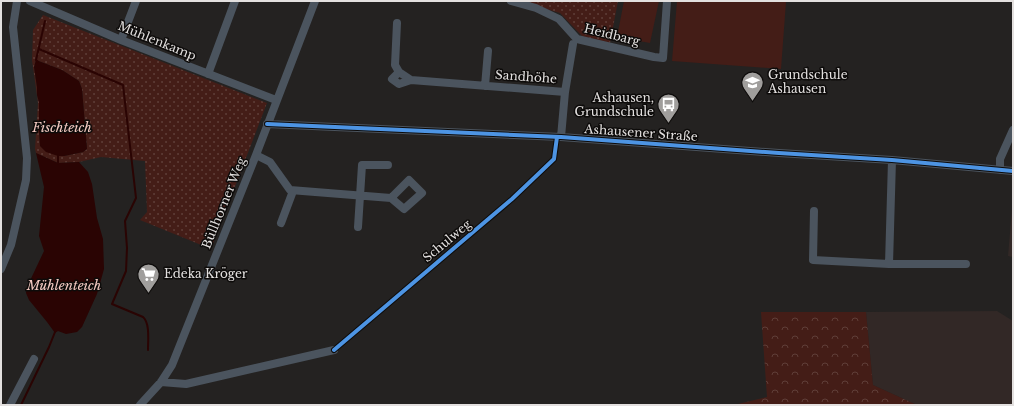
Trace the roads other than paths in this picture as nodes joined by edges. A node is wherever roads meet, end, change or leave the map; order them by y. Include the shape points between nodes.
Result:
1 (17, 1) edge
2 (30, 1) edge
3 (136, 1) edge
4 (235, 1) edge
5 (315, 1) edge
6 (510, 1) edge
7 (667, 1) edge
8 (397, 23) dead end
9 (121, 40) junction
10 (573, 44) dead end
11 (488, 51) dead end
12 (208, 74) junction
13 (485, 86) junction
14 (565, 92) junction
15 (276, 100) junction
16 (267, 124) junction
17 (1013, 130) edge
18 (561, 137) junction
19 (256, 155) junction
20 (892, 160) junction
21 (388, 165) dead end
22 (1000, 170) junction
23 (1013, 171) edge
24 (293, 191) junction
25 (361, 196) junction
26 (391, 198) dead end
27 (814, 211) dead end
28 (281, 223) dead end
29 (358, 227) dead end
30 (889, 264) junction
31 (966, 264) dead end
32 (1, 269) edge
33 (334, 350) dead end
34 (34, 359) dead end
35 (161, 382) junction
36 (10, 405) edge
37 (140, 405) edge

1 - 32 street via 13,27 27,158 26,180 11,245
2 - 9 street, Mühlenkamp
3 - 9 street
4 - 12 street
5 - 15 street, Büllhorner Weg
6 - 7 street, Heidbarg via 536,8 559,19 577,39 663,58
8 - 13 street, Sandhöhe via 395,65 399,72 411,80
9 - 12 street, Mühlenkamp
10 - 14 street, Sandhöhe
11 - 13 street, Sandhöhe
12 - 15 street, Mühlenkamp
13 - 14 street, Sandhöhe
14 - 18 street, Sandhöhe
15 - 16 street, Büllhorner Weg
16 - 18 street, Ashausener Straße
16 - 19 street, Büllhorner Weg
17 - 22 street via 1000,159
18 - 20 street, Ashausener Straße
19 - 24 street via 270,162
19 - 35 street, Büllhorner Weg via 172,364
20 - 22 street, Ashausener Straße
20 - 30 street
21 - 25 street via 362,165
22 - 23 street, Ashausener Straße
24 - 25 street
24 - 28 street
25 - 26 street
25 - 29 street
27 - 30 street via 812,260
30 - 31 street
33 - 35 street via 186,384
34 - 36 street
35 - 37 street, Büllhorner Weg

